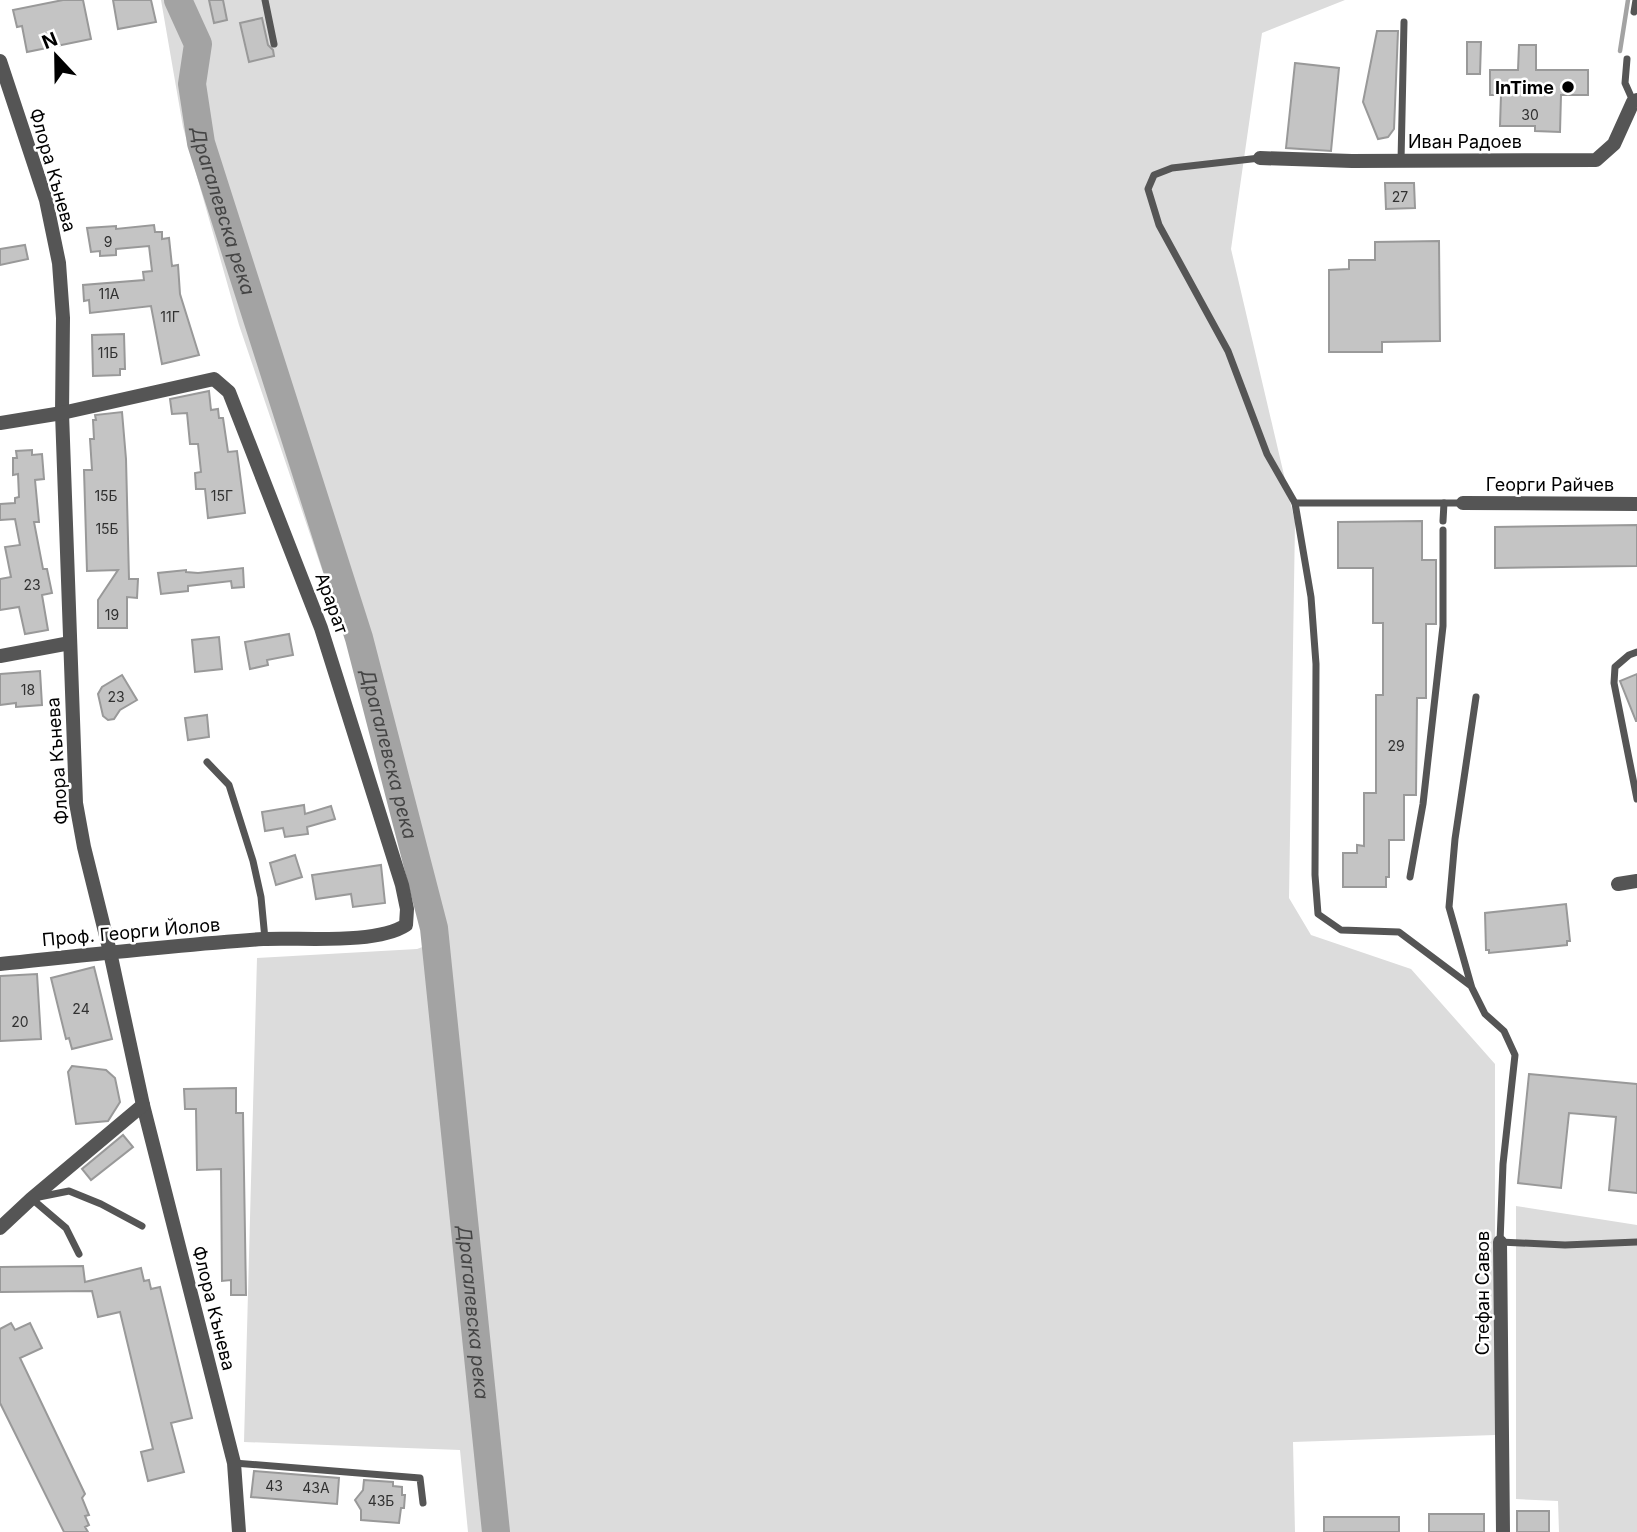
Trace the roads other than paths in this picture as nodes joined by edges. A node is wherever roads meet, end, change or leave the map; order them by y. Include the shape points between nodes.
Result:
1 (265, 0) edge
2 (1636, 0) edge
3 (1634, 12) dead end
4 (1404, 22) dead end
5 (274, 44) dead end
6 (1627, 60) dead end
7 (0, 61) edge
8 (1635, 101) edge
9 (1260, 158) joint
10 (1401, 161) junction
11 (62, 413) junction
12 (0, 423) edge
13 (1295, 503) junction
14 (1444, 503) junction
15 (1463, 503) joint
16 (1637, 504) edge
17 (1443, 521) dead end
18 (1443, 530) dead end
19 (70, 643) junction
20 (1637, 652) edge
21 (0, 656) edge
22 (1476, 698) dead end
23 (207, 762) dead end
24 (1637, 799) edge
25 (1410, 877) dead end
26 (1637, 881) edge
27 (1618, 884) dead end
28 (265, 939) junction
29 (110, 952) junction
30 (0, 964) edge
31 (1471, 986) junction
32 (143, 1105) junction
33 (31, 1199) junction
34 (142, 1226) dead end
35 (0, 1228) edge
36 (1500, 1242) junction
37 (1637, 1242) edge
38 (79, 1254) dead end
39 (234, 1463) junction
40 (423, 1503) dead end
41 (239, 1532) edge
42 (1503, 1532) edge

1 - 5 lane
2 - 3 lane
4 - 10 lane
6 - 8 lane via 1625,83
7 - 11 street, Флора Кънева via 46,200 59,263
8 - 10 street, Иван Радоев via 1614,144 1597,159
9 - 10 street, Иван Радоев
9 - 13 lane via 1171,168 1154,175 1148,189 1159,225 1228,351 1267,454
11 - 12 street, Арарат
11 - 19 street, Флора Кънева
11 - 28 street, Арарат via 214,379 229,392 321,628 402,886 406,925 395,933 368,936
13 - 14 lane
13 - 31 lane via 1311,597 1316,664 1318,914 1341,930 1399,932
14 - 15 lane
14 - 17 lane
15 - 16 street, Георги Райчев
18 - 25 lane via 1443,626
19 - 21 street
19 - 29 street, Флора Кънева via 76,803
20 - 24 lane via 1615,667 1614,683
22 - 31 lane via 1449,907
23 - 28 lane via 229,785 253,861
26 - 27 street
28 - 29 street, Проф. Георги Йолов
29 - 30 street, Проф. Георги Йолов
29 - 32 street, Флора Кънева
31 - 36 lane, Стефан Савов via 1485,1014 1504,1031 1515,1055
32 - 33 street
32 - 39 street, Флора Кънева
33 - 34 lane via 69,1191
33 - 35 street
33 - 38 lane via 66,1228
36 - 37 lane
36 - 42 street, Стефан Савов
39 - 40 lane via 420,1478
39 - 41 street, Флора Кънева

